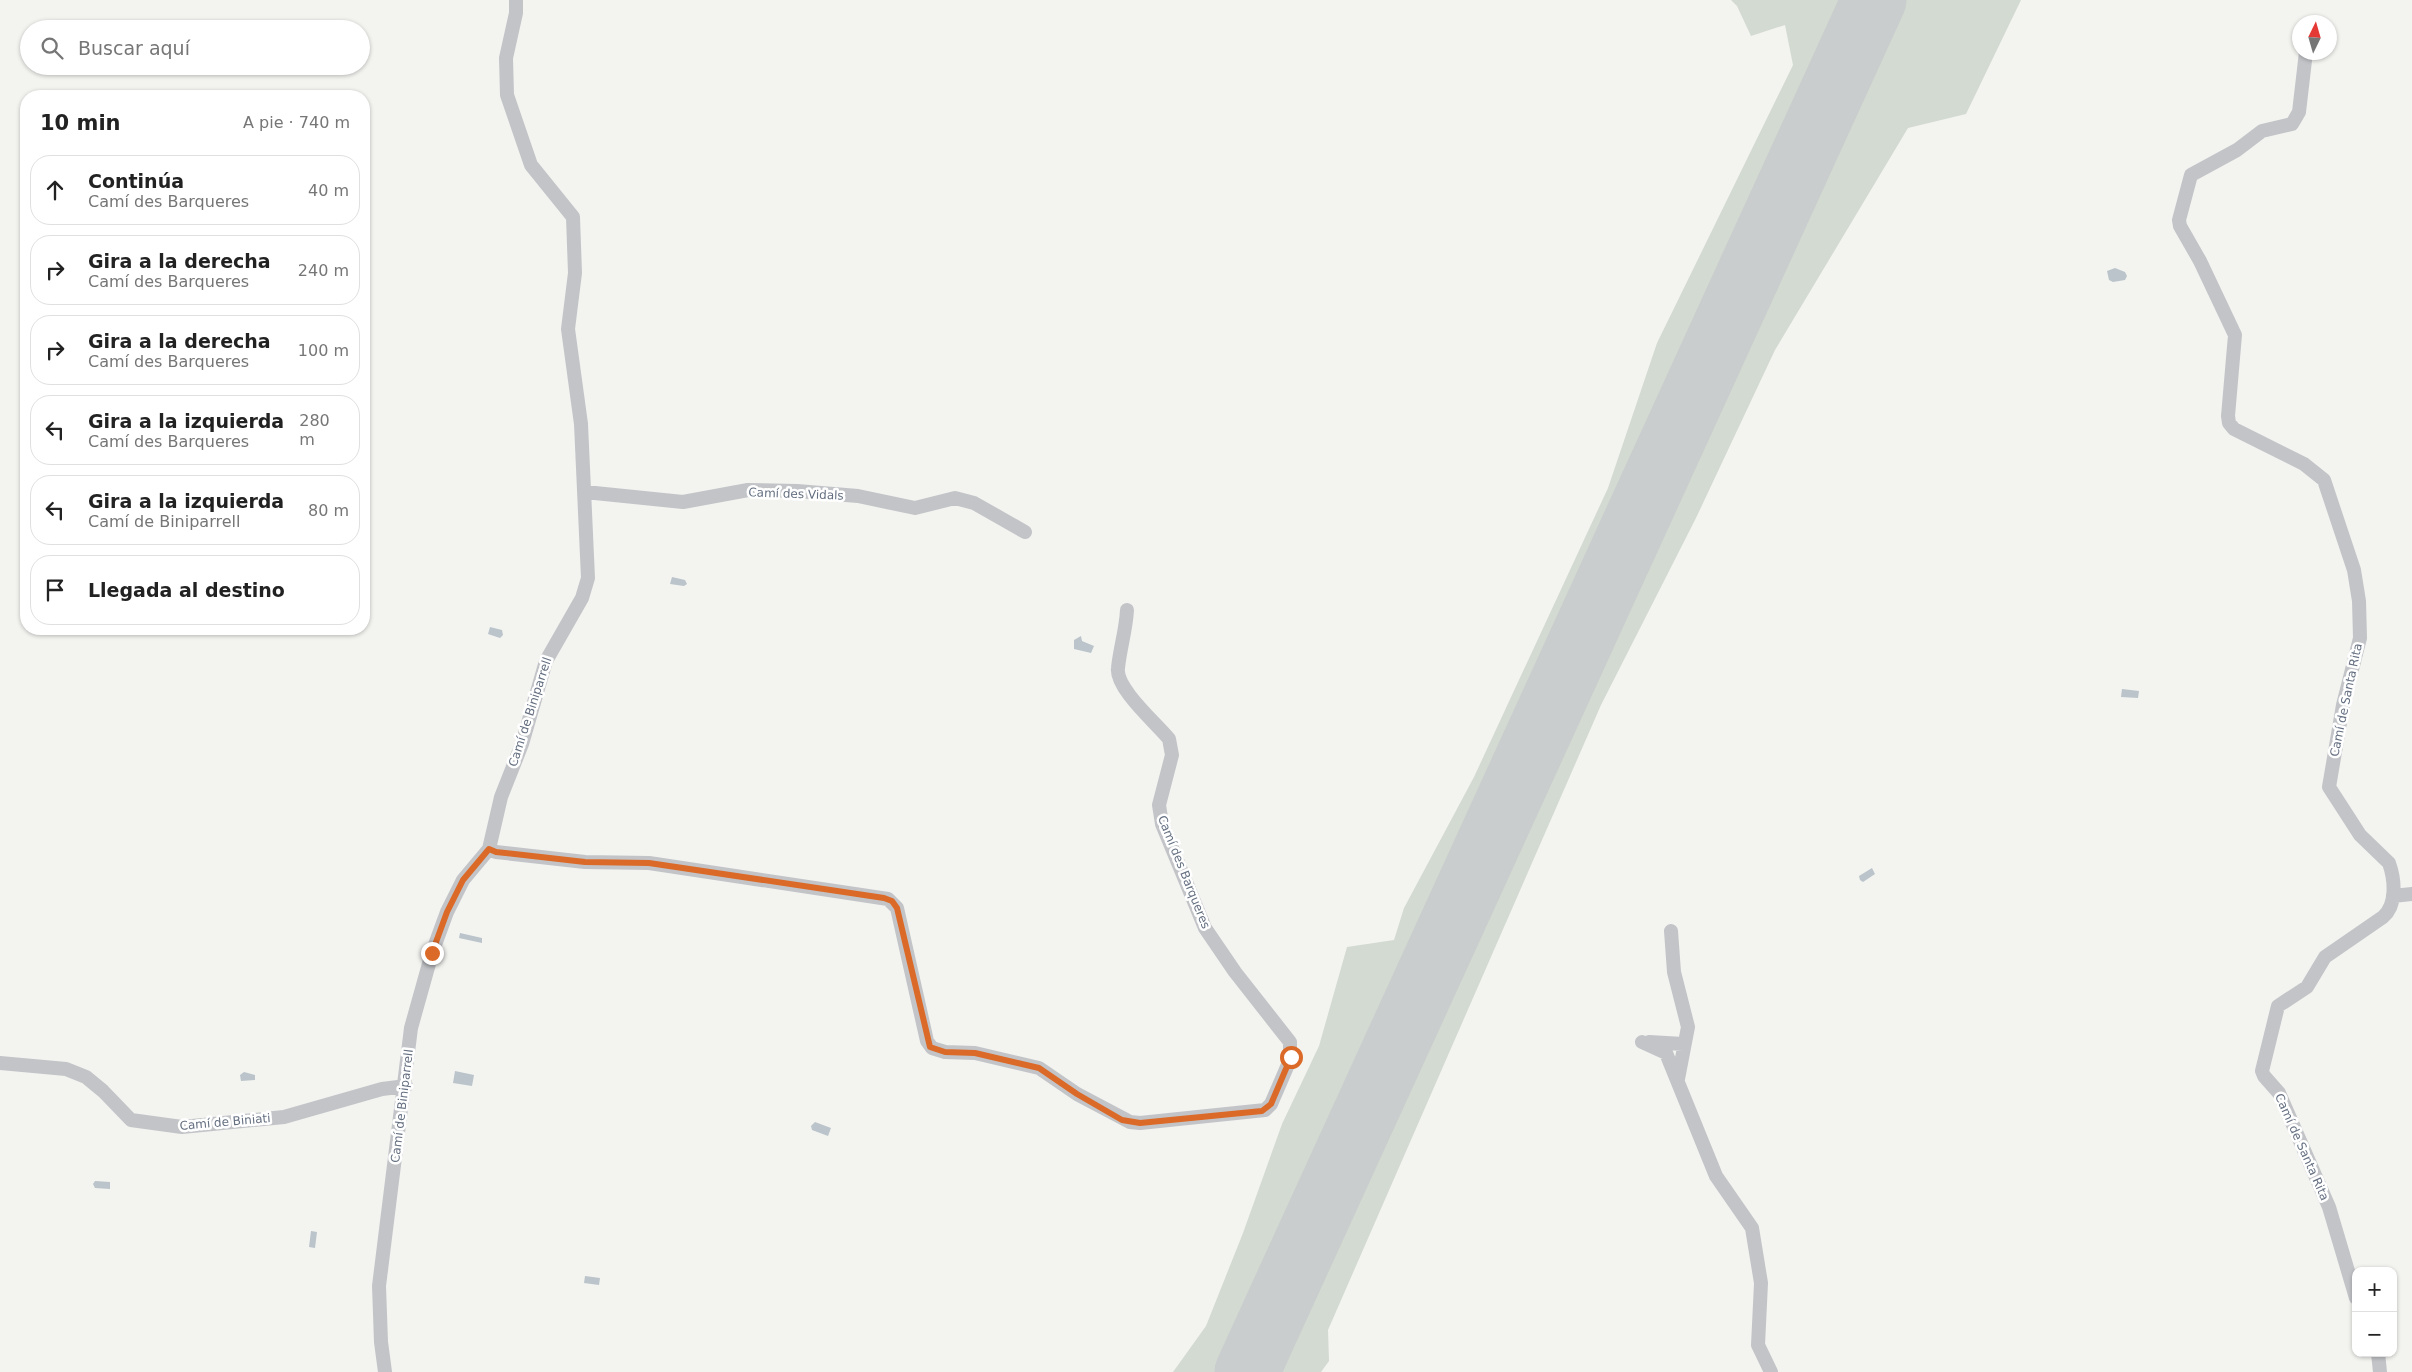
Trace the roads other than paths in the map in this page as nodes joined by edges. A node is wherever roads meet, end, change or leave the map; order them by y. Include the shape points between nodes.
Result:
1 (516, 0) edge
2 (2305, 60) edge
3 (585, 492) junction
4 (1025, 532) dead end
5 (1127, 610) dead end
6 (489, 849) junction
7 (2412, 894) edge
8 (2393, 896) junction
9 (1671, 931) dead end
10 (1683, 1044) junction
11 (0, 1063) edge
12 (1678, 1082) junction
13 (406, 1086) junction
14 (2352, 1285) edge
15 (2378, 1357) edge
16 (385, 1372) edge
17 (1771, 1372) edge
18 (2380, 1372) edge

1 - 3 street, Camí de Biniparrell via 506,58 507,95 531,166 573,217 575,228 575,273 568,329 581,424
2 - 8 street, Camí de Santa Rita via 2295,121 2262,131 2237,150 2191,175 2180,223 2235,335 2229,424 2304,464 2324,480 2351,559 2359,601 2360,638 2343,705 2329,787 2360,835 2390,863
3 - 4 street, Camí des Vidals via 683,502 748,490 858,496 915,508 955,498 974,503
3 - 6 street, Camí de Biniparrell via 586,590 546,661 522,744 501,797
5 - 6 street, Camí des Barqueres via 1118,676 1123,687 1169,739 1172,747 1160,798 1162,824 1205,928 1290,1042 1290,1060 1271,1104 1262,1111 1130,1122 1077,1094 1039,1068 975,1053 932,1048 927,1041 897,908 888,900 649,863 585,862
6 - 13 street, Camí de Biniparrell via 463,880 433,949 411,1028
7 - 8 street
8 - 14 street, Camí de Santa Rita via 2392,907 2387,914 2325,957 2307,987 2278,1006 2262,1068 2264,1076 2279,1093 2329,1207
9 - 10 street via 1674,972 1688,1028
10 - 12 street
10 - 12 street via 1642,1042 1666,1053
11 - 13 street, Camí de Biniati via 66,1069 86,1076 131,1120 182,1127 284,1116 382,1088
12 - 17 street via 1716,1176 1752,1228 1761,1284 1758,1345
13 - 16 street, Camí de Biniparrell via 379,1286
15 - 18 street

